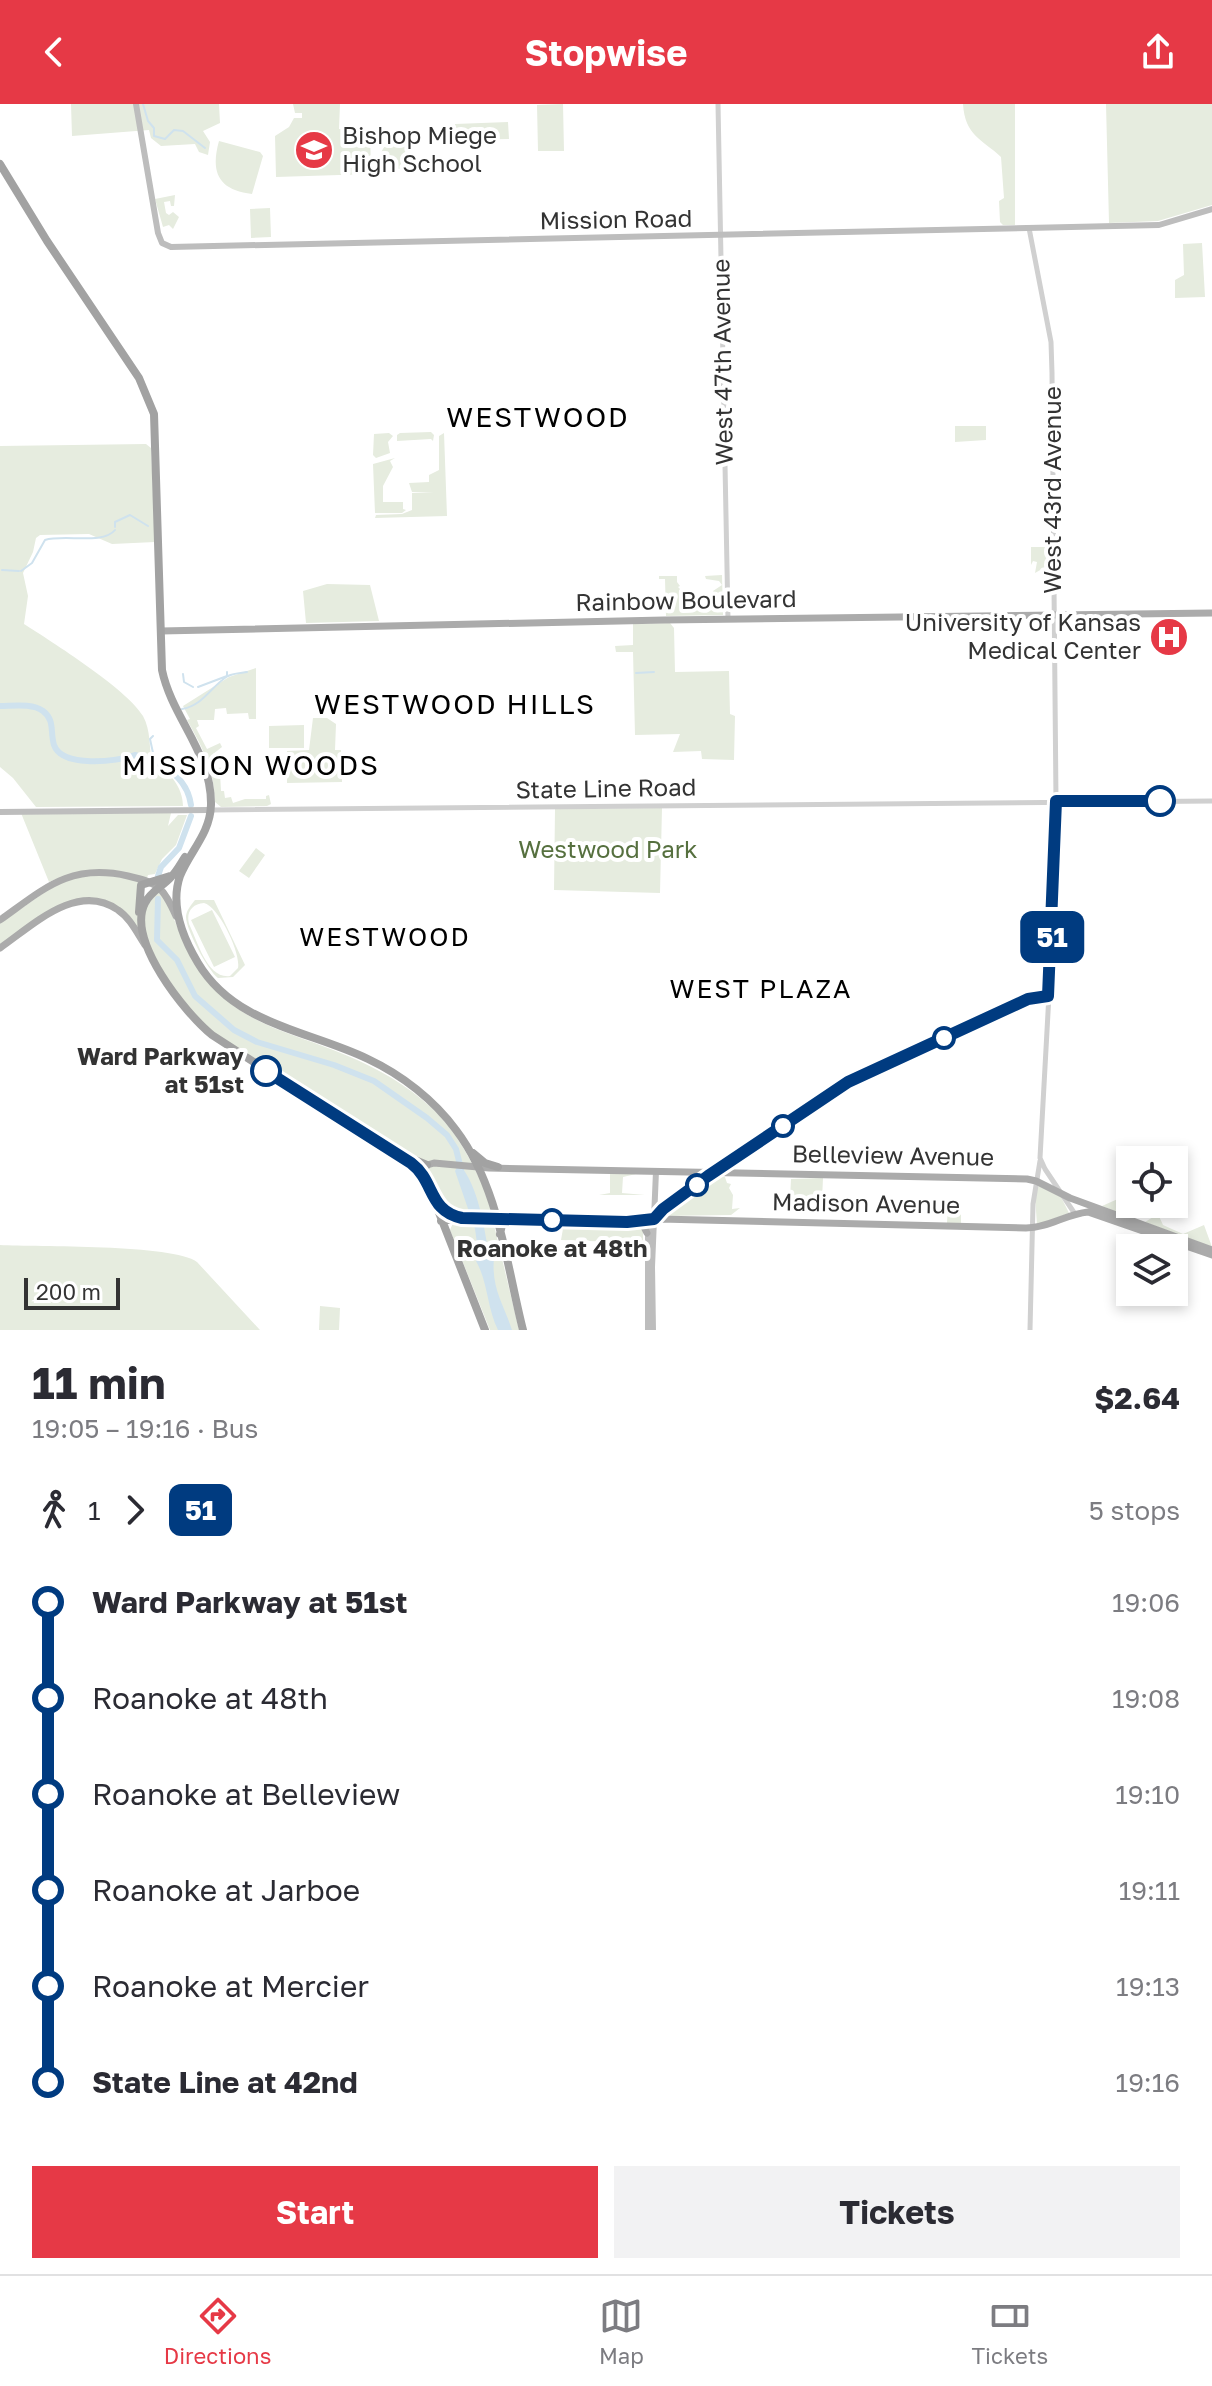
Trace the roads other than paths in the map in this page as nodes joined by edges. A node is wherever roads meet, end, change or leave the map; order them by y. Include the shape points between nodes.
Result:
1 (136, 104) edge
2 (718, 104) edge
3 (0, 164) edge
4 (1212, 209) edge
5 (1029, 228) junction
6 (720, 236) junction
7 (1212, 613) edge
8 (1054, 615) junction
9 (728, 619) junction
10 (161, 631) junction
11 (1056, 801) junction
12 (1212, 801) edge
13 (210, 810) junction
14 (0, 812) edge
15 (187, 854) junction
16 (149, 880) junction
17 (160, 887) junction
18 (0, 920) edge
19 (142, 922) junction
20 (180, 925) junction
21 (0, 948) edge
22 (150, 954) junction
23 (1048, 996) junction
24 (469, 1150) junction
25 (1041, 1161) junction
26 (478, 1167) junction
27 (498, 1167) junction
28 (424, 1168) junction
29 (656, 1171) junction
30 (714, 1173) junction
31 (1036, 1181) junction
32 (1063, 1196) junction
33 (434, 1200) junction
34 (1075, 1214) junction
35 (461, 1218) junction
36 (497, 1219) junction
37 (510, 1219) junction
38 (654, 1219) junction
39 (441, 1221) junction
40 (627, 1222) junction
41 (1032, 1228) junction
42 (647, 1233) junction
43 (500, 1235) junction
44 (448, 1237) junction
45 (1212, 1252) edge
46 (485, 1330) edge
47 (523, 1330) edge
48 (650, 1330) edge
49 (1030, 1330) edge

1 - 6 main road, Mission Road via 158,233 166,246
2 - 6 street, West 47th Avenue
3 - 10 highway via 152,405
4 - 5 main road, Mission Road via 1159,225
5 - 6 main road, Mission Road
5 - 8 street, West 43rd Avenue via 1052,353
6 - 9 street, West 47th Avenue
7 - 8 main road, Rainbow Boulevard
8 - 9 main road, Rainbow Boulevard
8 - 11 street, West 43rd Avenue
9 - 10 main road, Rainbow Boulevard
10 - 13 highway via 166,689 205,766
11 - 12 street, State Line Road
11 - 13 street, State Line Road
11 - 23 street, West 43rd Avenue
13 - 14 main road, State Line Road
13 - 15 highway
13 - 20 highway via 204,835 180,877
15 - 16 highway via 169,877
15 - 17 highway
16 - 17 main road
16 - 18 main road via 83,872 65,877
16 - 19 highway via 139,888
17 - 19 highway via 144,904
17 - 20 main road
19 - 22 highway
20 - 24 highway via 199,965 225,996 263,1020 369,1059 395,1075 434,1105
21 - 22 main road via 59,908 82,900 118,910
22 - 28 highway via 183,1008 212,1035
23 - 25 street, West 43rd Avenue
23 - 30 street via 1028,999 848,1082
24 - 26 highway
24 - 27 highway
25 - 31 street, West 43rd Avenue
25 - 32 street
26 - 27 main road, Belleview Avenue
26 - 28 main road, Belleview Avenue
26 - 36 highway
27 - 29 main road, Belleview Avenue
28 - 33 highway
29 - 30 main road, Belleview Avenue
29 - 38 main road
30 - 31 main road, Belleview Avenue
30 - 38 street
31 - 32 main road, Belleview Avenue
31 - 41 street, West 43rd Avenue
32 - 34 street
32 - 45 main road, Belleview Avenue
33 - 35 main road
33 - 39 highway
34 - 41 main road, Madison Avenue
34 - 45 main road via 1097,1213
35 - 36 main road, Madison Avenue
35 - 39 highway
35 - 44 highway
36 - 37 main road, Madison Avenue
36 - 43 highway
37 - 40 main road, Madison Avenue
37 - 43 highway
38 - 40 main road, Madison Avenue
38 - 41 main road, Madison Avenue
38 - 42 main road
38 - 48 main road
39 - 44 highway
40 - 42 main road via 643,1225
41 - 49 street, West 43rd Avenue
42 - 48 main road
43 - 47 highway
44 - 46 highway

